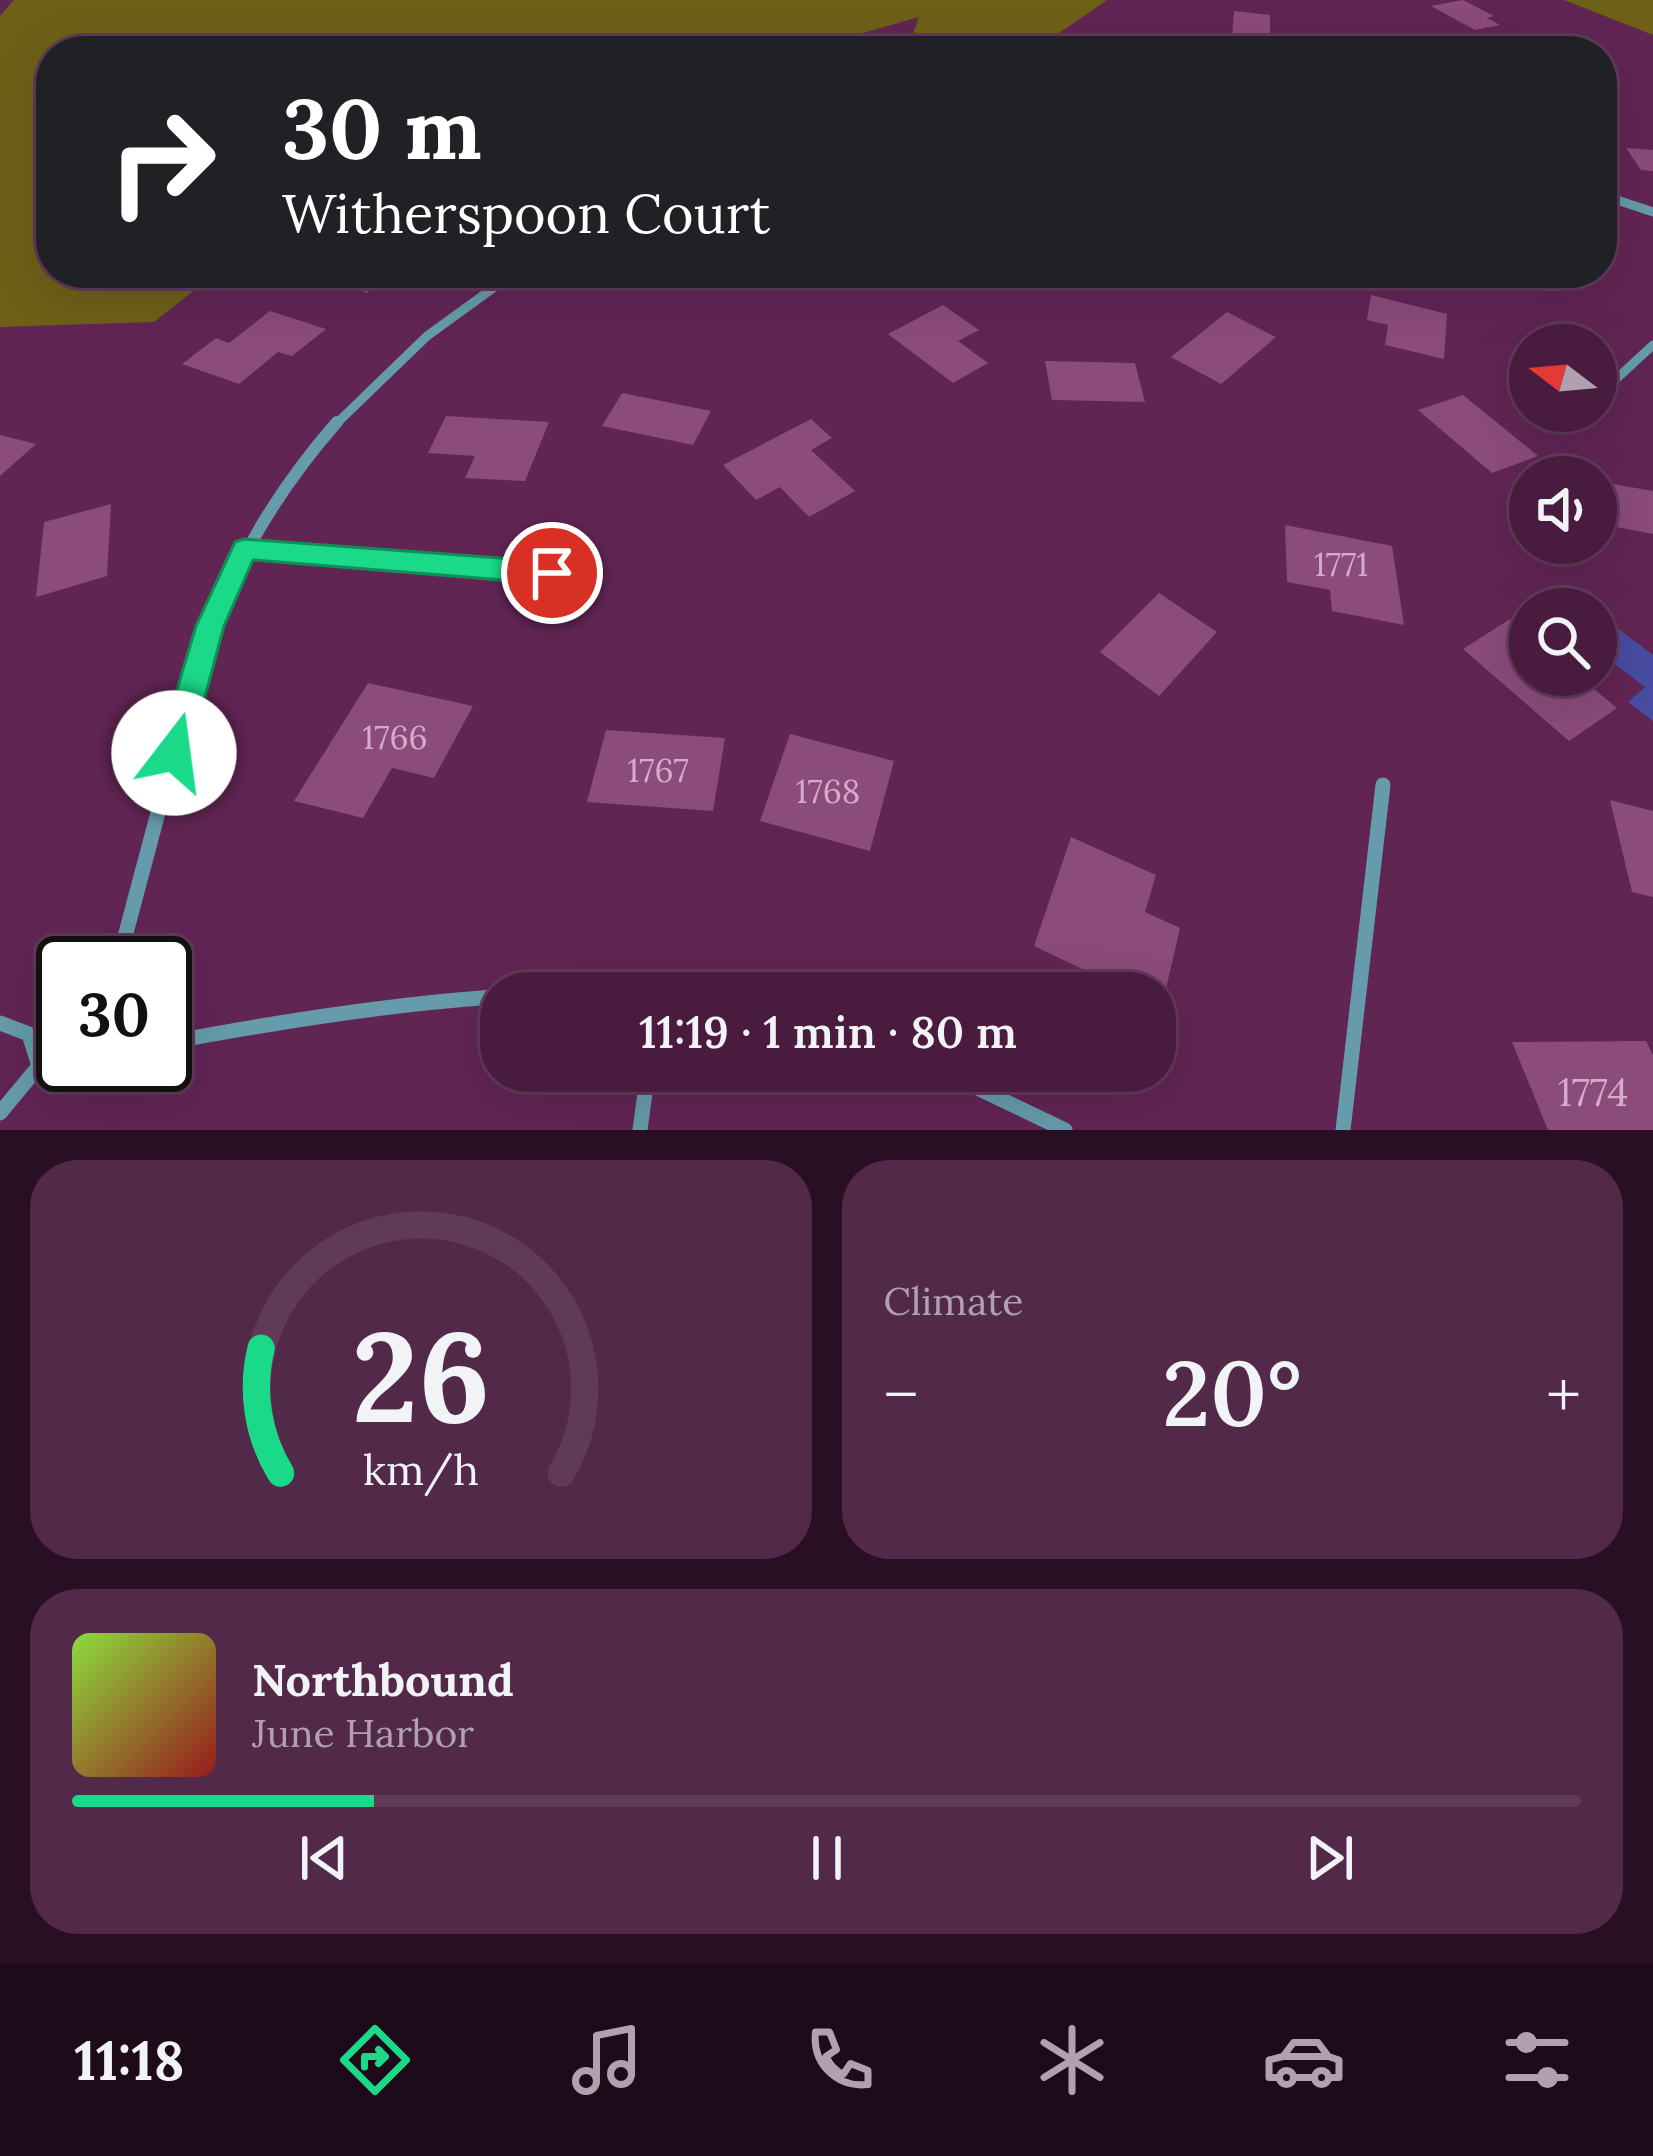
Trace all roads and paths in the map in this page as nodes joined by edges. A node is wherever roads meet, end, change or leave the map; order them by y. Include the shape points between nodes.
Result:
1 (1617, 200) edge
2 (1653, 212) edge
3 (493, 288) edge
4 (1653, 345) edge
5 (1617, 378) edge
6 (244, 549) junction
7 (596, 577) dead end
8 (1383, 784) dead end
9 (125, 936) edge
10 (480, 994) edge
11 (0, 1023) edge
12 (192, 1038) edge
13 (36, 1056) edge
14 (36, 1070) edge
15 (645, 1092) edge
16 (985, 1092) edge
17 (0, 1113) edge
18 (640, 1130) edge
19 (1064, 1130) edge
20 (1343, 1130) edge

1 - 2 street
3 - 6 street via 376,382 298,470
4 - 5 street
6 - 7 street
6 - 9 street via 196,669
8 - 20 street
10 - 12 street
11 - 13 street via 29,1034
14 - 17 street
15 - 18 street
16 - 19 street

